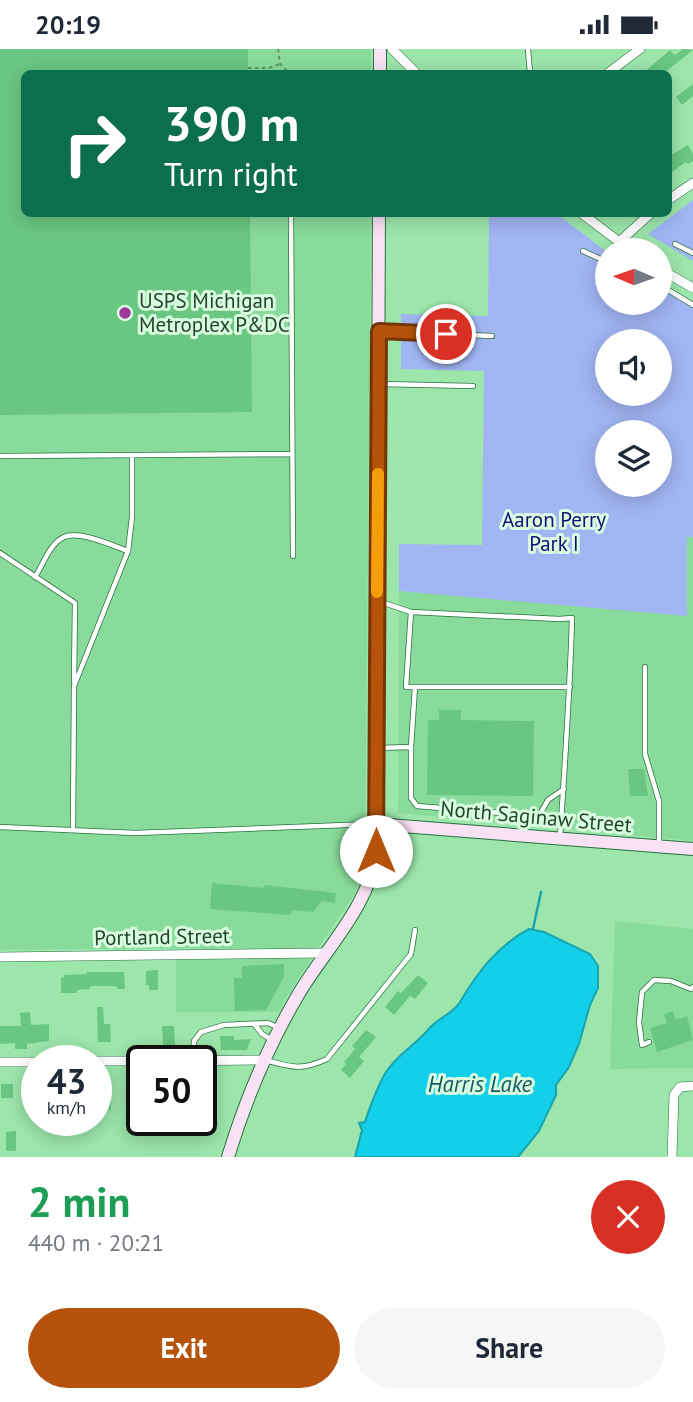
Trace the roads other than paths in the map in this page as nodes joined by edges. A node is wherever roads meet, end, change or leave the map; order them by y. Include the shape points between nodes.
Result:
1 (380, 49) edge
2 (392, 49) edge
3 (528, 49) edge
4 (640, 49) edge
5 (380, 70) edge
6 (413, 70) edge
7 (530, 70) edge
8 (612, 70) edge
9 (693, 183) edge
10 (672, 197) edge
11 (291, 217) edge
12 (379, 217) edge
13 (586, 217) edge
14 (647, 217) edge
15 (614, 238) edge
16 (623, 238) edge
17 (675, 244) dead end
18 (583, 251) dead end
19 (693, 253) edge
20 (595, 256) edge
21 (672, 275) edge
22 (692, 285) edge
23 (672, 292) edge
24 (693, 305) edge
25 (379, 331) junction
26 (492, 336) dead end
27 (378, 384) junction
28 (472, 386) dead end
29 (292, 454) junction
30 (132, 455) junction
31 (0, 456) edge
32 (128, 551) junction
33 (0, 553) edge
34 (293, 556) dead end
35 (35, 577) junction
36 (377, 601) junction
37 (411, 612) junction
38 (645, 667) dead end
39 (74, 686) junction
40 (415, 687) junction
41 (570, 687) junction
42 (411, 747) junction
43 (376, 748) junction
44 (564, 789) junction
45 (376, 824) junction
46 (0, 827) edge
47 (73, 830) junction
48 (560, 838) junction
49 (659, 846) junction
50 (693, 849) edge
51 (415, 930) dead end
52 (325, 953) junction
53 (0, 957) edge
54 (693, 987) edge
55 (255, 1025) junction
56 (280, 1028) junction
57 (274, 1041) junction
58 (649, 1042) dead end
59 (194, 1045) edge
60 (217, 1060) edge
61 (264, 1060) junction
62 (0, 1062) edge
63 (21, 1062) edge
64 (693, 1086) edge
65 (228, 1157) edge
66 (672, 1157) edge

1 - 5 main road
2 - 6 street
3 - 7 lane
4 - 8 street
9 - 10 street
11 - 29 lane
12 - 25 main road
13 - 15 street
14 - 16 street
17 - 19 lane
18 - 20 lane
21 - 22 street
23 - 24 lane
25 - 26 lane
25 - 27 main road
27 - 28 lane
27 - 36 main road
29 - 30 lane
29 - 34 lane
30 - 31 lane
30 - 32 lane
32 - 35 lane via 80,535 64,537
32 - 39 lane
33 - 35 lane
35 - 39 lane via 75,603
36 - 37 lane
36 - 43 main road
37 - 40 lane via 406,687
37 - 41 lane via 572,618
38 - 49 lane via 645,754 659,801
39 - 47 lane
40 - 41 lane
40 - 42 lane
41 - 44 lane
42 - 43 lane
42 - 44 lane via 411,798 417,806 539,817 548,800
43 - 45 main road
44 - 48 lane
45 - 47 lane via 135,833
45 - 48 main road, North Saginaw Street
45 - 52 main road via 368,888
46 - 47 lane
48 - 49 main road, North Saginaw Street
49 - 50 main road, North Saginaw Street
51 - 61 lane via 411,954 327,1059 310,1067
52 - 53 street, Portland Street
52 - 56 main road
54 - 58 lane via 654,980 642,992 642,1045
55 - 56 lane via 268,1023
55 - 57 lane
55 - 59 lane via 224,1024 201,1032
56 - 57 main road
57 - 61 main road
60 - 61 street
61 - 65 main road
62 - 63 street
64 - 66 street via 678,1088 673,1097

